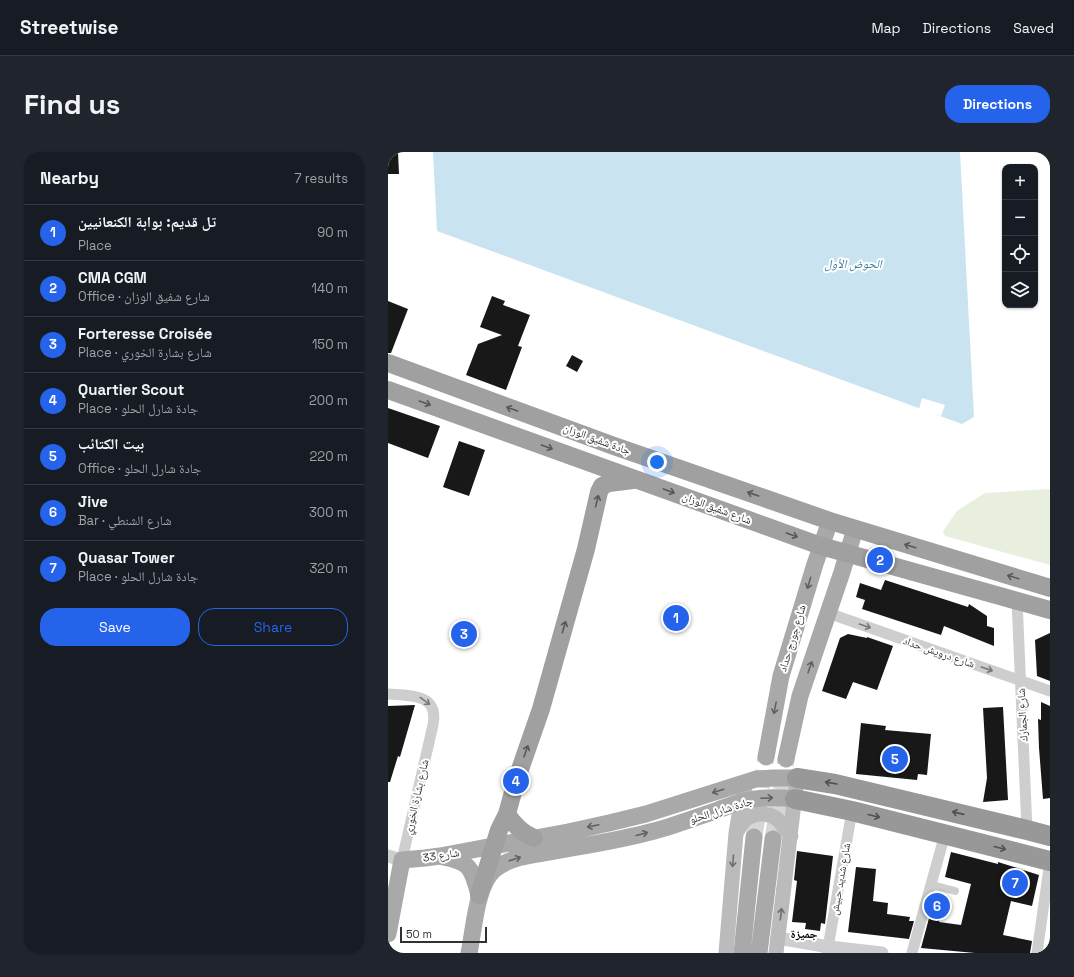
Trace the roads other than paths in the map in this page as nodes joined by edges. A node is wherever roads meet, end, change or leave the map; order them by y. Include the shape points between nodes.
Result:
1 (388, 363) edge
2 (388, 390) edge
3 (638, 480) junction
4 (830, 521) junction
5 (855, 530) junction
6 (821, 546) junction
7 (847, 554) junction
8 (1050, 588) edge
9 (1017, 600) junction
10 (1050, 610) edge
11 (828, 613) junction
12 (1020, 680) junction
13 (1050, 691) edge
14 (388, 694) edge
15 (766, 757) tunnel mouth
16 (786, 759) tunnel mouth
17 (797, 778) junction
18 (748, 782) junction
19 (795, 799) junction
20 (743, 801) junction
21 (852, 811) junction
22 (507, 814) junction
23 (1027, 830) junction
24 (736, 834) junction
25 (945, 834) junction
26 (790, 836) junction
27 (1050, 836) edge
28 (754, 837) tunnel mouth
29 (534, 838) junction
30 (773, 839) tunnel mouth
31 (494, 846) junction
32 (440, 856) junction
33 (395, 858) edge
34 (1050, 861) edge
35 (931, 885) junction
36 (955, 891) dead end
37 (479, 895) junction
38 (388, 934) edge
39 (778, 938) junction
40 (828, 950) edge
41 (469, 953) edge
42 (726, 953) edge
43 (742, 953) edge
44 (759, 953) edge
45 (776, 953) edge
46 (882, 953) edge
47 (912, 953) edge
48 (1037, 953) edge

4 -> 1 highway, جادة شفيق الوزان via 614,446
2 -> 3 highway, شارع شفيق الوزان
3 -> 6 highway, شارع شفيق الوزان
22 -> 3 highway via 541,709 602,486 615,481
4 - 5 highway
4 - 6 main road, شارع جورج حداد
5 - 7 main road
8 -> 5 highway
6 - 7 highway, شارع شفيق الوزان
6 -> 15 main road, شارع جورج حداد via 781,676
7 - 9 highway, شارع شفيق الوزان
7 - 11 main road
9 - 10 highway, شارع شفيق الوزان
9 - 12 street, شارع الجمارك
11 -> 12 street, شارع درويش حداد
16 -> 11 main road via 800,696
12 - 13 street, شارع درويش حداد
12 - 23 street, شارع الجمارك
14 -> 33 street, شارع بشارة الخوري via 425,699 434,714
17 - 18 main road, جادة شارل الحلو
17 - 19 main road
23 -> 17 highway, جادة شارل الحلو via 835,784
18 - 20 main road
18 -> 29 main road, جادة شارل الحلو via 646,814
20 -> 19 main road, جادة شارل الحلو via 761,798
19 - 21 highway, جادة شارل الحلو
19 - 26 main road
20 - 24 main road
37 -> 20 main road, جادة شارل الحلو via 488,875 515,858 637,836
21 -> 25 highway, جادة شارل الحلو
21 - 40 street, شارع شديد حبيش
22 - 29 highway via 517,828
22 - 31 highway
23 - 27 highway, جادة شارل الحلو
24 - 26 main road via 745,820 751,816 766,814 778,820
24 -> 42 main road
25 -> 34 highway, جادة شارل الحلو
25 - 35 street
39 -> 26 main road
28 - 43 main road
29 - 31 main road, جادة شارل الحلو
30 - 44 main road
31 - 32 main road, شارع 33
31 - 37 highway
32 - 33 main road, شارع 33
32 - 37 main road via 463,862 468,866
33 - 38 main road, شارع بشارة الخوري
34 - 48 street
35 - 36 street
35 - 47 street
37 - 41 main road
39 - 40 street
39 - 45 main road
40 - 46 street

